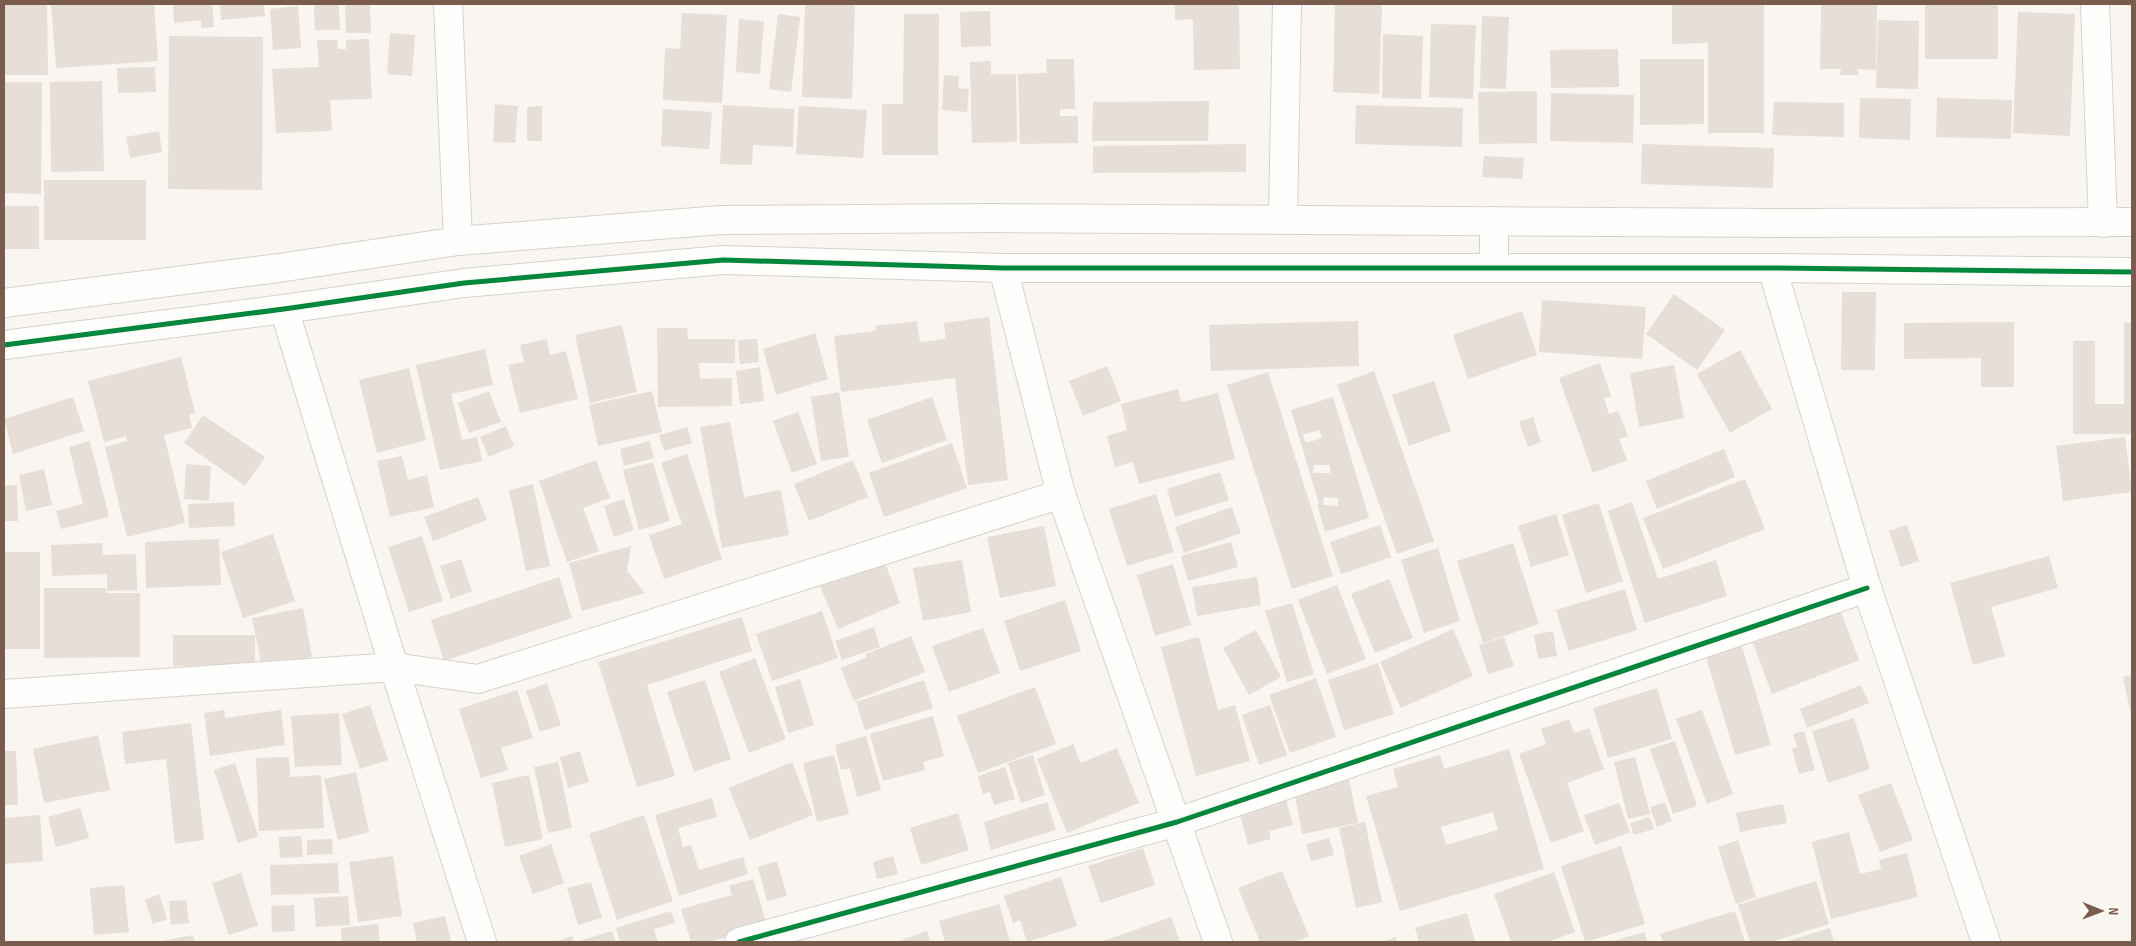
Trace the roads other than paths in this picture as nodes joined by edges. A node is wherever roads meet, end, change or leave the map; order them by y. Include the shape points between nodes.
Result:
1 (448, 4) edge
2 (1287, 4) edge
3 (2095, 4) edge
4 (1283, 219) junction
5 (1494, 221) junction
6 (2132, 222) edge
7 (2103, 223) junction
8 (458, 241) junction
9 (1003, 268) junction
10 (1494, 268) junction
11 (1772, 268) junction
12 (2132, 272) edge
13 (4, 303) edge
14 (284, 310) junction
15 (4, 345) edge
16 (1061, 494) junction
17 (1867, 588) junction
18 (394, 667) junction
19 (4, 694) edge
20 (1176, 822) junction
21 (482, 942) edge
22 (739, 942) edge
23 (1218, 942) edge
24 (1986, 942) edge

1 - 8 street
2 - 4 street
3 - 7 street
4 - 5 street
4 - 8 street via 721,220
5 - 7 street
5 - 10 street
6 - 7 street
8 - 13 street via 279,268
9 - 10 street
9 - 14 street via 723,260 464,283
9 - 16 street
10 - 11 street
11 - 12 street
11 - 17 street
14 - 15 street
14 - 18 street
16 - 18 street via 478,679
16 - 20 street
17 - 20 street
17 - 24 street
18 - 19 street
18 - 21 street
20 - 22 street
20 - 23 street

